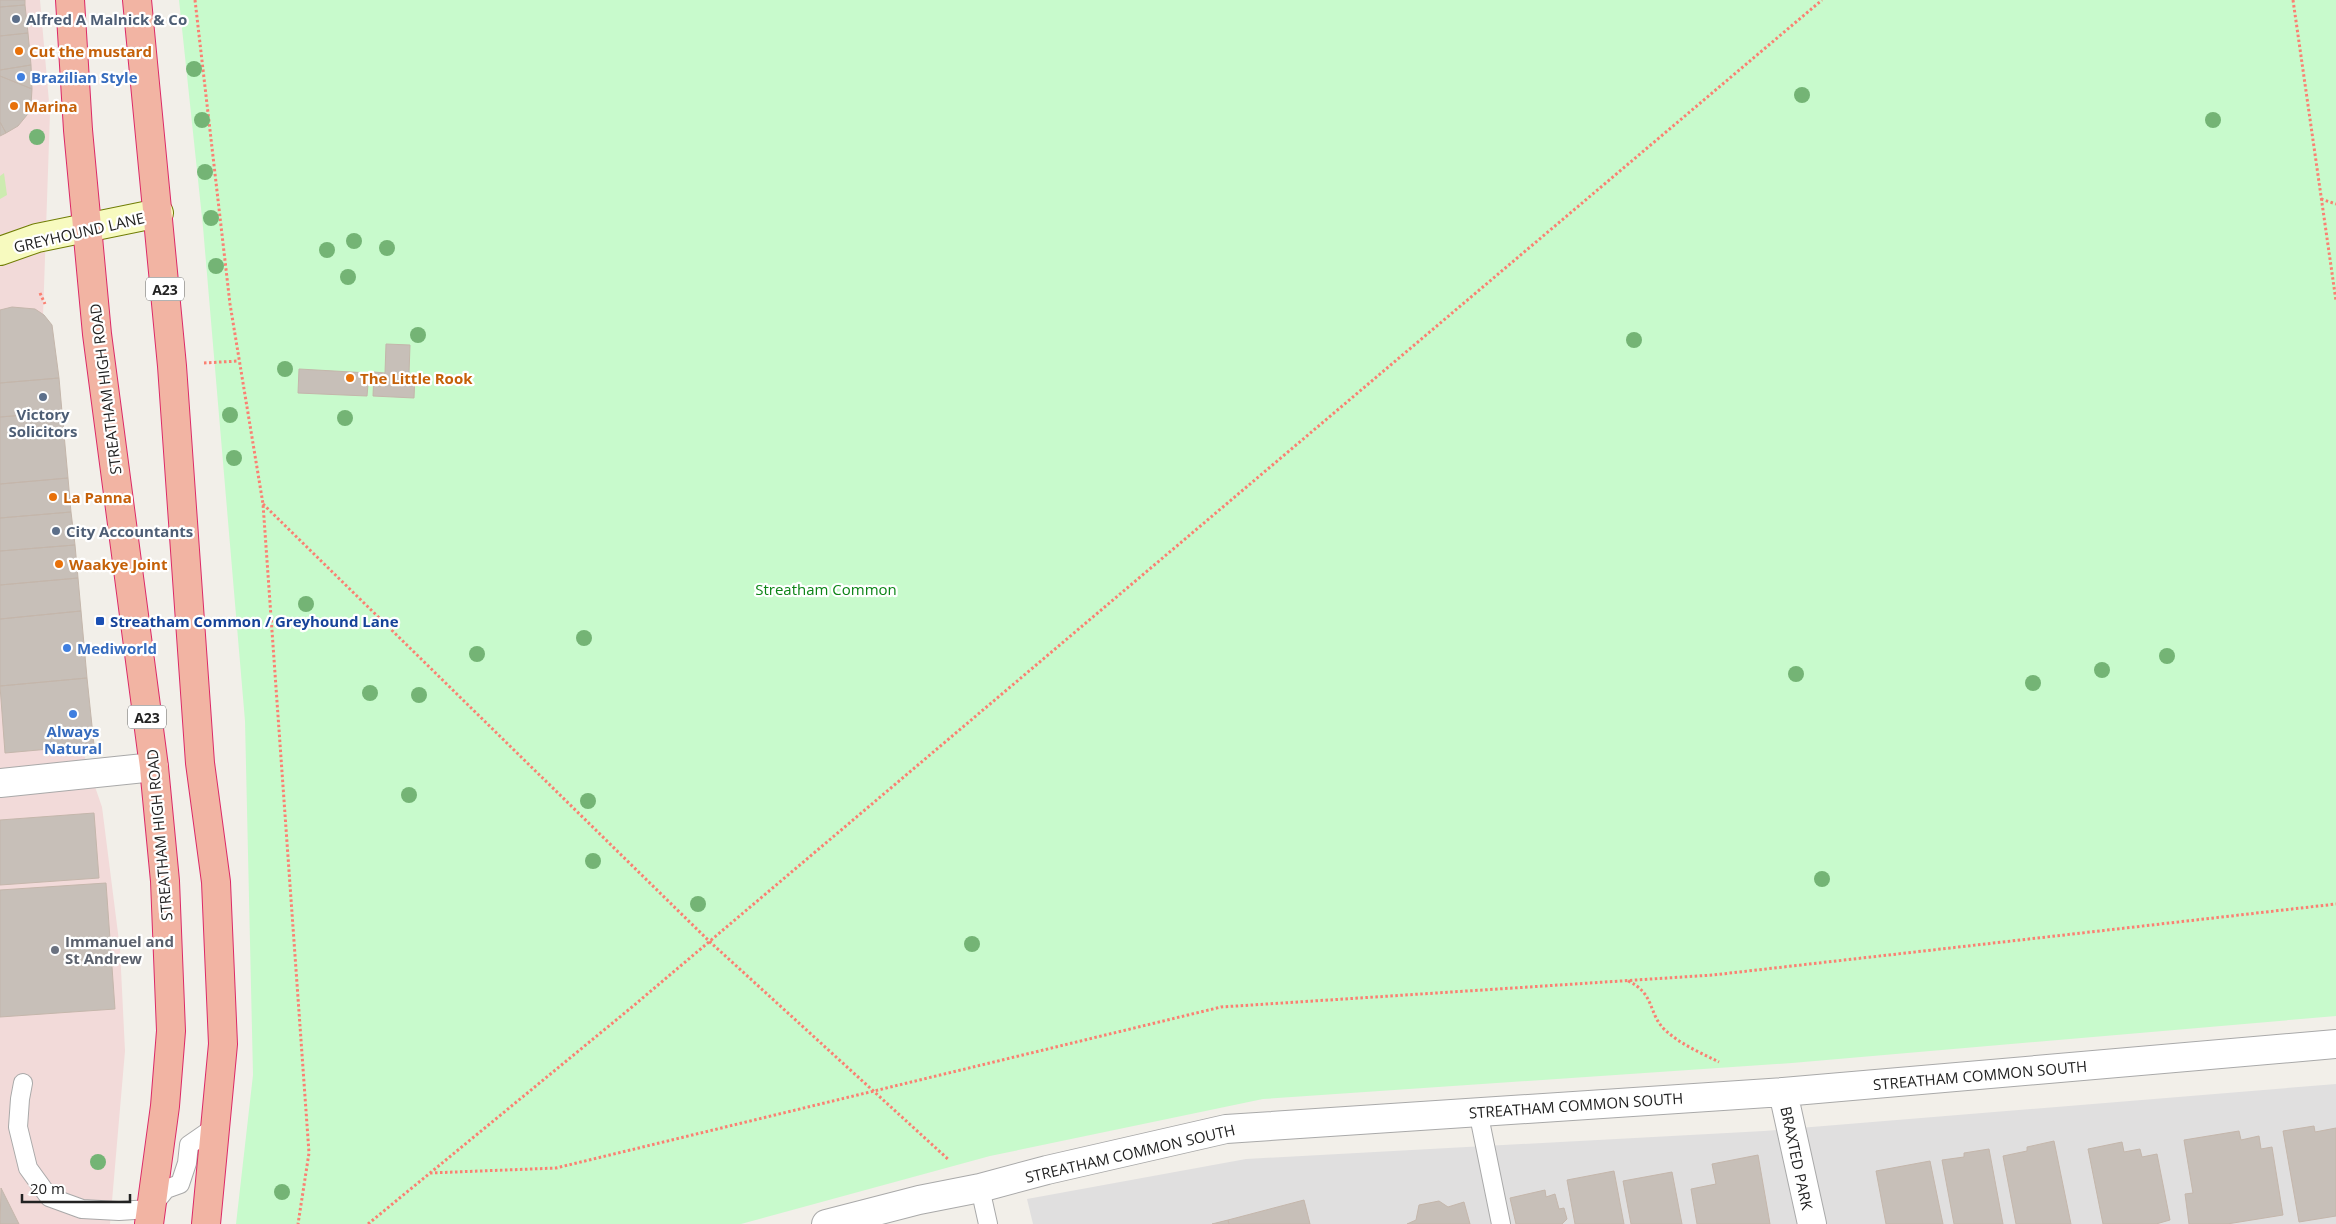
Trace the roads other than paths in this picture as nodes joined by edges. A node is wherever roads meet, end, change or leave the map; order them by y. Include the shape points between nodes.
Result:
1 (70, 0) edge
2 (137, 0) edge
3 (159, 213) junction
4 (89, 227) junction
5 (0, 252) edge
6 (154, 767) junction
7 (0, 783) edge
8 (2336, 1044) edge
9 (23, 1083) dead end
10 (1783, 1092) junction
11 (1478, 1112) junction
12 (215, 1127) junction
13 (980, 1188) junction
14 (150, 1216) edge
15 (206, 1224) edge
16 (826, 1224) edge
17 (988, 1224) edge
18 (1501, 1224) edge
19 (1812, 1224) edge

1 - 4 highway, STREATHAM HIGH ROAD / A23 via 78,130
2 - 3 highway, A23
3 - 4 main road, GREYHOUND LANE
3 - 12 highway, A23 via 200,763 216,882 223,1044
4 - 5 main road, GREYHOUND LANE via 37,238
4 - 6 highway, STREATHAM HIGH ROAD / A23 via 98,344
6 - 7 street
6 - 14 highway, STREATHAM HIGH ROAD / A23 via 165,881 171,1030 165,1106
8 - 10 street, STREATHAM COMMON SOUTH
9 - 14 lane via 18,1127 28,1168 49,1197 82,1209
10 - 11 street, STREATHAM COMMON SOUTH
10 - 19 street, BRAXTED PARK
11 - 13 street, STREATHAM COMMON SOUTH via 1226,1129
11 - 18 lane
12 - 14 lane via 189,1145 180,1184 166,1189
12 - 15 highway, A23
13 - 16 street, STREATHAM COMMON SOUTH
13 - 17 lane

